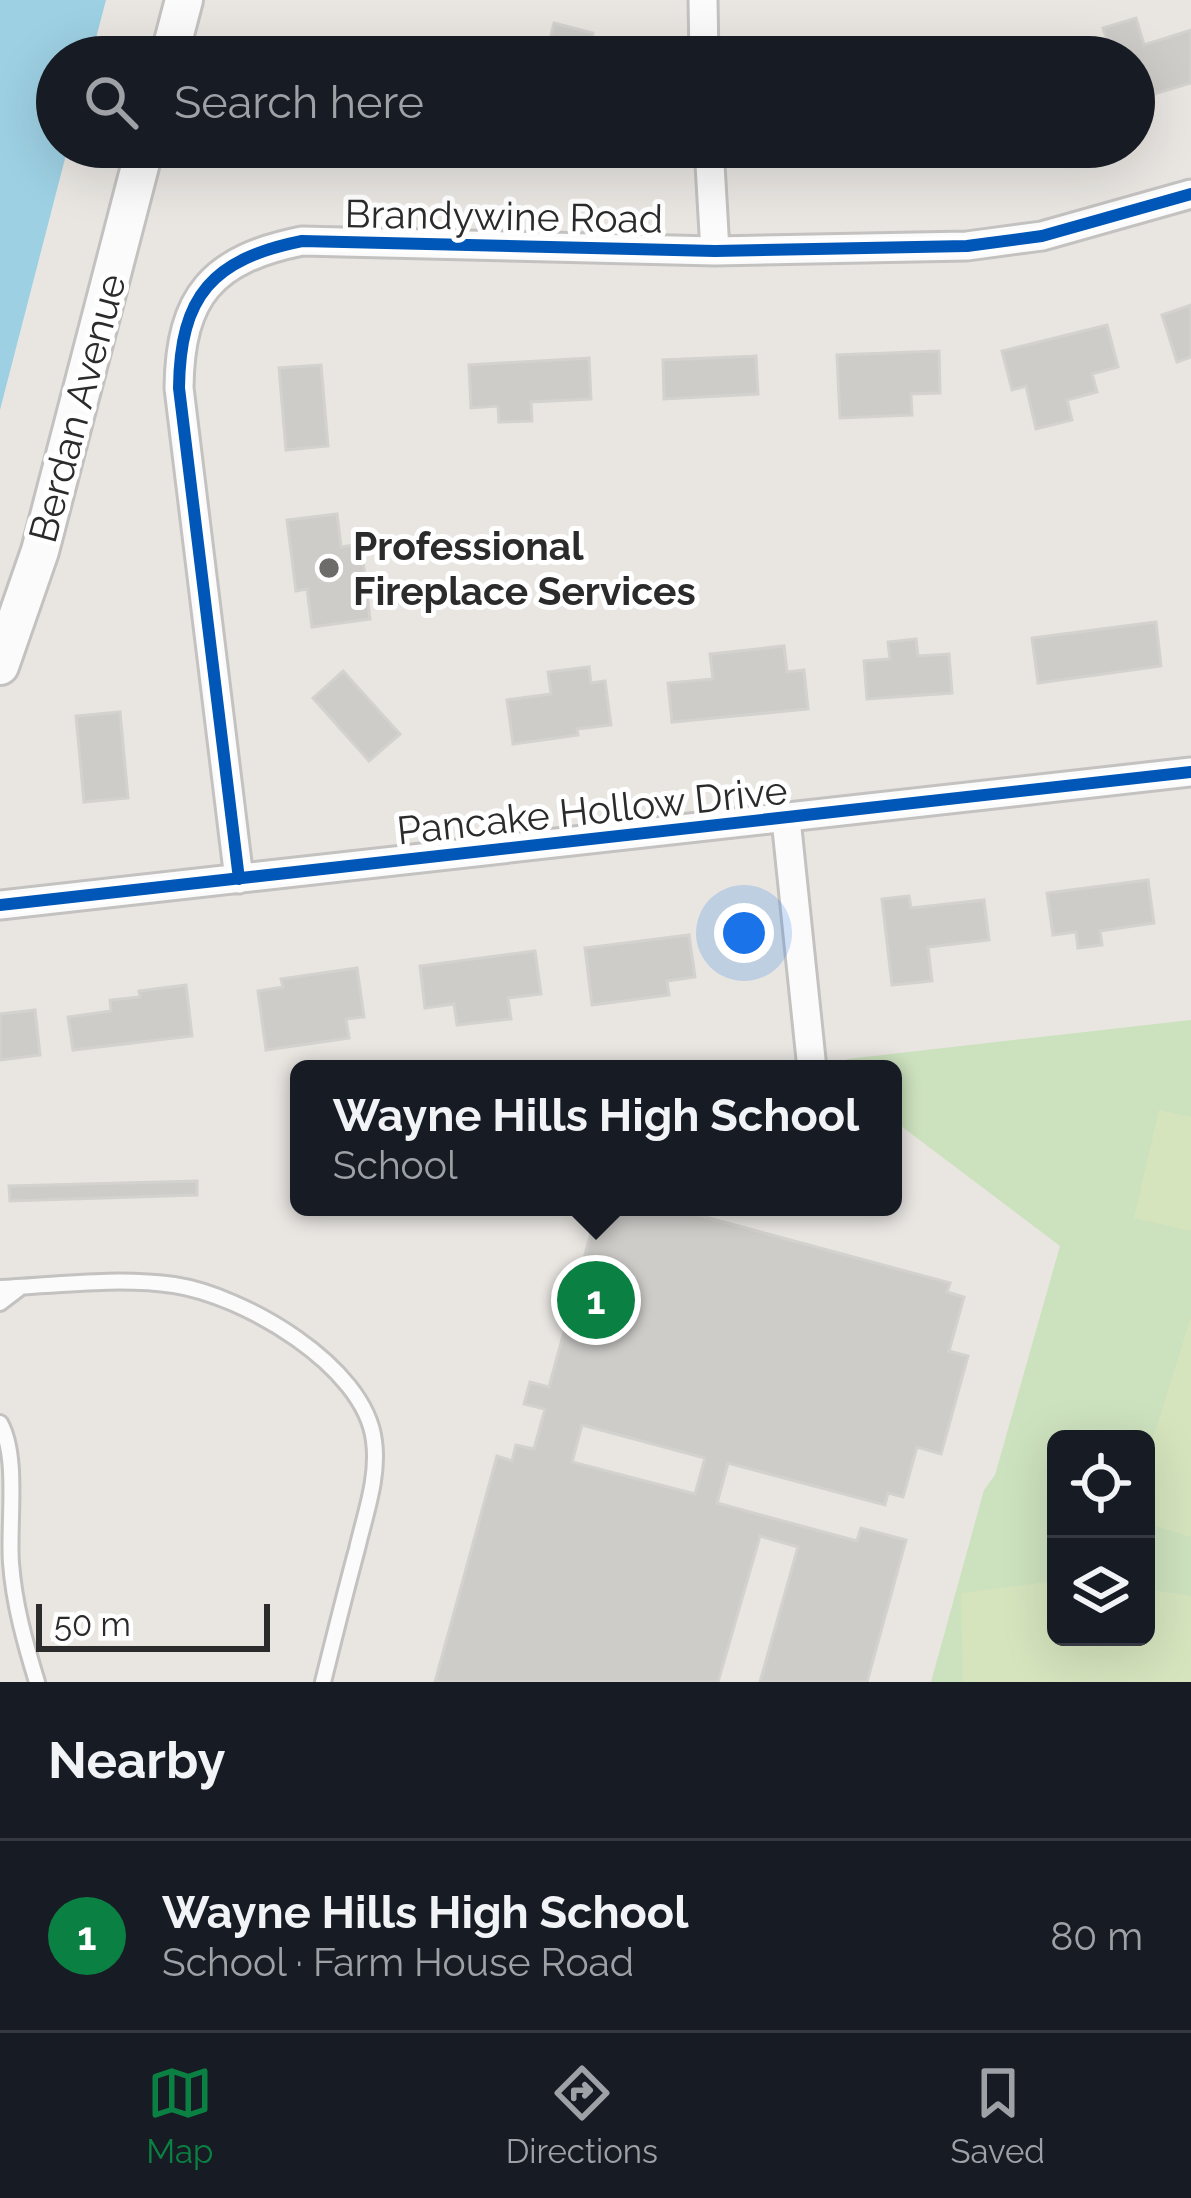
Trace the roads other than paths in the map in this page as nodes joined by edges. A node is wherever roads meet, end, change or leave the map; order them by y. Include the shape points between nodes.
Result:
1 (184, 0) edge
2 (703, 0) edge
3 (175, 36) edge
4 (704, 36) edge
5 (140, 168) edge
6 (711, 168) edge
7 (1191, 194) edge
8 (715, 251) junction
9 (0, 667) edge
10 (1191, 772) edge
11 (786, 819) junction
12 (239, 879) junction
13 (0, 905) edge
14 (811, 1060) edge
15 (21, 1287) junction
16 (0, 1288) edge
17 (0, 1303) edge
18 (0, 1423) edge
19 (37, 1682) edge
20 (323, 1682) edge

1 - 3 main road
2 - 4 street
5 - 9 main road, Berdan Avenue via 40,550
6 - 8 street
7 - 8 street, Brandywine Road via 1042,236 967,246
8 - 12 street, Brandywine Road via 302,241 240,257 217,275 186,330 179,388
10 - 11 street, Pancake Hollow Drive
11 - 12 street, Pancake Hollow Drive
11 - 14 street
12 - 13 street, Pancake Hollow Drive
15 - 16 lane
15 - 17 lane
15 - 20 lane via 175,1285 224,1300 309,1349 360,1402 374,1438 373,1483
18 - 19 lane via 18,1621

